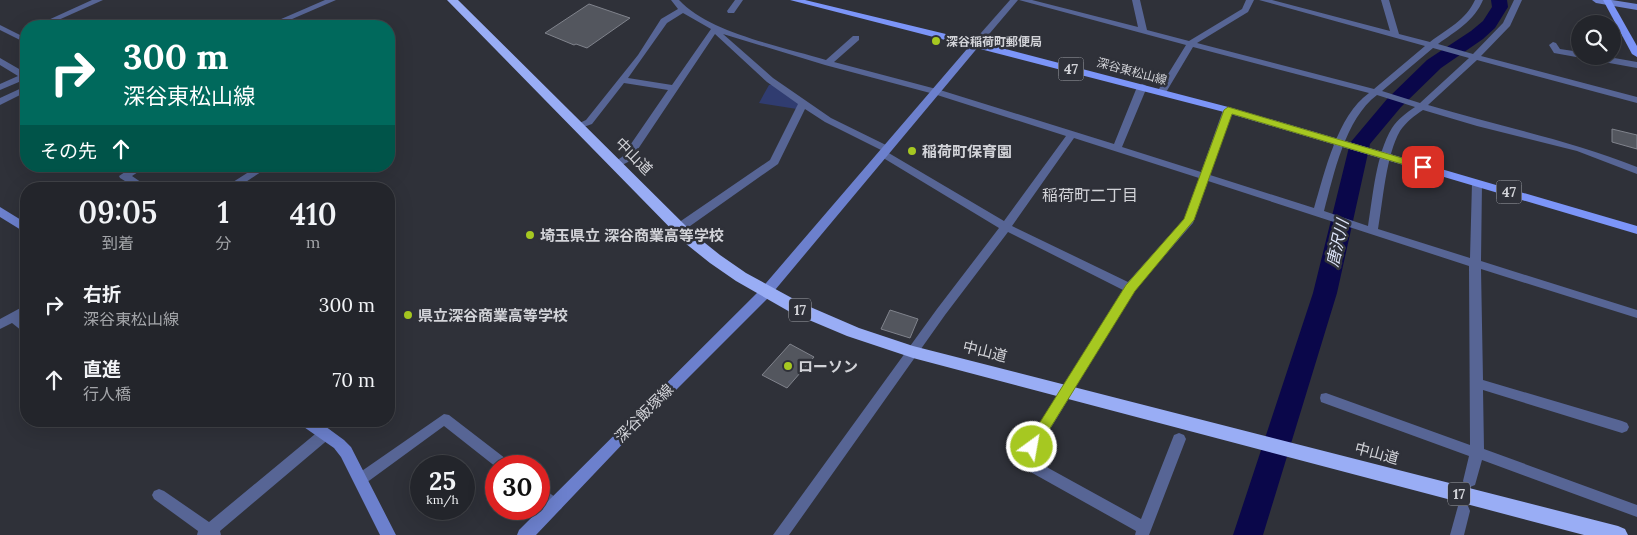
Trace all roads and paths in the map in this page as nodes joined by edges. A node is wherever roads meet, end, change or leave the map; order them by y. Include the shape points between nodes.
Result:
1 (99, 0) edge
2 (332, 0) edge
3 (452, 0) edge
4 (675, 0) edge
5 (739, 0) edge
6 (794, 0) edge
7 (1014, 0) edge
8 (1023, 0) edge
9 (1136, 0) edge
10 (1250, 0) edge
11 (1264, 0) edge
12 (1386, 0) edge
13 (1479, 0) edge
14 (1518, 0) edge
15 (1596, 0) edge
16 (1608, 1) edge
17 (1637, 7) edge
18 (684, 9) junction
19 (730, 11) dead end
20 (53, 20) edge
21 (284, 20) edge
22 (0, 28) edge
23 (717, 29) junction
24 (1143, 32) junction
25 (20, 35) edge
26 (17, 36) junction
27 (1395, 36) junction
28 (20, 38) edge
29 (856, 38) dead end
30 (1191, 43) junction
31 (976, 44) junction
32 (1553, 45) dead end
33 (1433, 46) junction
34 (1571, 53) edge
35 (1637, 54) edge
36 (1473, 57) junction
37 (0, 61) edge
38 (1621, 62) edge
39 (828, 64) junction
40 (1637, 65) edge
41 (20, 73) edge
42 (20, 78) edge
43 (622, 80) junction
44 (0, 87) edge
45 (1142, 87) junction
46 (674, 88) junction
47 (937, 92) junction
48 (1162, 92) junction
49 (20, 93) edge
50 (1377, 93) junction
51 (1637, 100) edge
52 (0, 102) edge
53 (803, 103) junction
54 (1420, 105) junction
55 (1228, 110) junction
56 (578, 126) junction
57 (1071, 135) junction
58 (1343, 143) junction
59 (1117, 148) junction
60 (885, 152) junction
61 (1384, 155) junction
62 (616, 164) junction
63 (1637, 171) edge
64 (131, 172) edge
65 (255, 172) edge
66 (1204, 176) junction
67 (134, 182) edge
68 (239, 182) edge
69 (1477, 183) junction
70 (0, 210) edge
71 (1321, 214) junction
72 (20, 225) edge
73 (1006, 227) junction
74 (679, 228) junction
75 (1369, 230) junction
76 (1637, 230) edge
77 (1475, 264) junction
78 (1130, 288) junction
79 (765, 293) junction
80 (20, 313) edge
81 (1637, 314) edge
82 (13, 317) junction
83 (20, 323) edge
84 (0, 325) edge
85 (913, 352) junction
86 (1477, 383) junction
87 (1066, 391) junction
88 (1326, 398) dead end
89 (315, 427) edge
90 (1622, 427) dead end
91 (325, 434) junction
92 (1179, 439) dead end
93 (1478, 452) junction
94 (491, 455) edge
95 (361, 479) junction
96 (1470, 480) dead end
97 (159, 495) dead end
98 (550, 500) edge
99 (556, 505) junction
100 (1463, 511) dead end
101 (1637, 511) edge
102 (1143, 532) edge
103 (210, 533) edge
104 (388, 535) edge
105 (526, 535) edge
106 (780, 535) edge
107 (1457, 535) edge
108 (1618, 535) edge

1 - 20 street
2 - 21 street
3 - 56 highway, 中山道 / 17
4 - 18 street
5 - 19 street
6 - 31 main road, 深谷東松山線 / 47
7 - 31 street
8 - 24 street
9 - 24 street
10 - 30 street via 1245,10
11 - 27 street
12 - 27 street
13 - 33 street via 1474,10
14 - 36 street via 1507,24
15 - 16 street
16 - 17 street
16 - 35 main road
18 - 23 street
18 - 43 street via 664,21
22 - 26 street
23 - 39 street
23 - 46 street
23 - 53 street via 719,35 770,80
24 - 30 street
25 - 26 street
26 - 28 street
27 - 33 street
29 - 39 street
30 - 48 street
30 - 50 street
31 - 45 main road, 深谷東松山線 / 47
31 - 47 street, 深谷飯塚線
32 - 34 street via 1557,51
33 - 36 street
33 - 50 street
36 - 51 street
36 - 54 street
37 - 41 street
38 - 40 street
39 - 47 street
42 - 44 street
43 - 46 street
43 - 56 street via 589,122
45 - 48 main road, 深谷東松山線 / 47
45 - 59 street
46 - 62 street via 626,159
47 - 57 street
47 - 60 street, 深谷飯塚線
48 - 55 main road, 深谷東松山線 / 47
49 - 52 street
50 - 54 street
50 - 58 street via 1368,96 1356,112
53 - 60 street
53 - 74 street via 774,162
54 - 61 street via 1397,128
54 - 63 street via 1580,150
55 - 58 main road, 深谷東松山線 / 47
55 - 66 street
56 - 62 highway, 中山道 / 17
57 - 59 street
57 - 73 street
58 - 61 main road, 47
58 - 71 street
59 - 66 street
60 - 73 street
60 - 79 street, 深谷飯塚線
61 - 69 main road, 47
61 - 75 street
62 - 74 highway, 中山道 / 17
64 - 67 street via 124,176
65 - 68 street
66 - 71 street
66 - 78 street via 1189,220
69 - 76 main road, 47
69 - 77 street
70 - 72 street
71 - 75 street
73 - 78 street
73 - 85 street
74 - 79 highway, 中山道 / 17 via 716,261
75 - 77 street
77 - 81 street
77 - 86 street
78 - 87 street
79 - 85 highway, 中山道 / 17 via 835,326
79 - 99 street, 深谷飯塚線
80 - 82 street
82 - 83 street
82 - 84 street
85 - 87 highway, 中山道 / 17
85 - 106 street
86 - 90 street
86 - 93 street
87 - 102 street via 1023,461
87 - 108 highway, 中山道 / 17
88 - 93 street
89 - 91 street
91 - 95 street via 346,452
91 - 103 street
92 - 102 street
93 - 96 street
93 - 101 street
94 - 95 street via 444,419
95 - 104 street
97 - 103 street
98 - 99 street
99 - 105 street, 深谷飯塚線
100 - 107 street

